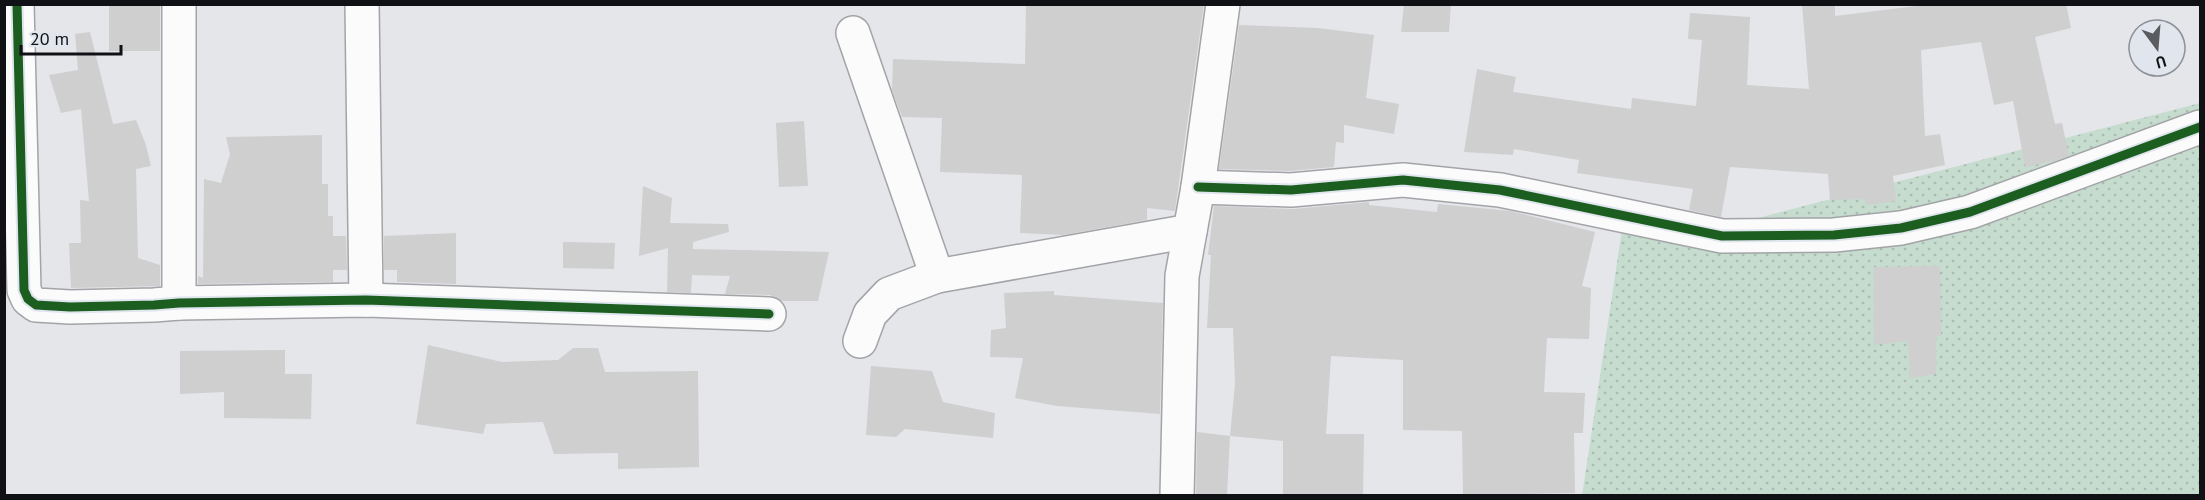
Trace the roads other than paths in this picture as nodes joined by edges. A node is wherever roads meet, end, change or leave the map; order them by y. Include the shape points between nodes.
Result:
1 (17, 4) edge
2 (179, 4) edge
3 (362, 4) edge
4 (1223, 4) edge
5 (853, 33) dead end
6 (12, 94) edge
7 (2200, 127) edge
8 (1198, 187) junction
9 (1190, 231) junction
10 (937, 276) junction
11 (366, 300) junction
12 (179, 303) junction
13 (769, 314) dead end
14 (860, 341) dead end
15 (1177, 495) edge

1 - 6 street
2 - 12 street
3 - 11 street
4 - 8 street
5 - 10 street
6 - 12 street via 24,290 28,299 36,305 70,307
7 - 8 street via 1970,212 1901,228 1834,235 1722,236 1500,190 1403,180 1291,190
8 - 9 street
9 - 10 street
9 - 15 street via 1182,276
10 - 14 street via 889,294 870,314
11 - 12 street
11 - 13 street

